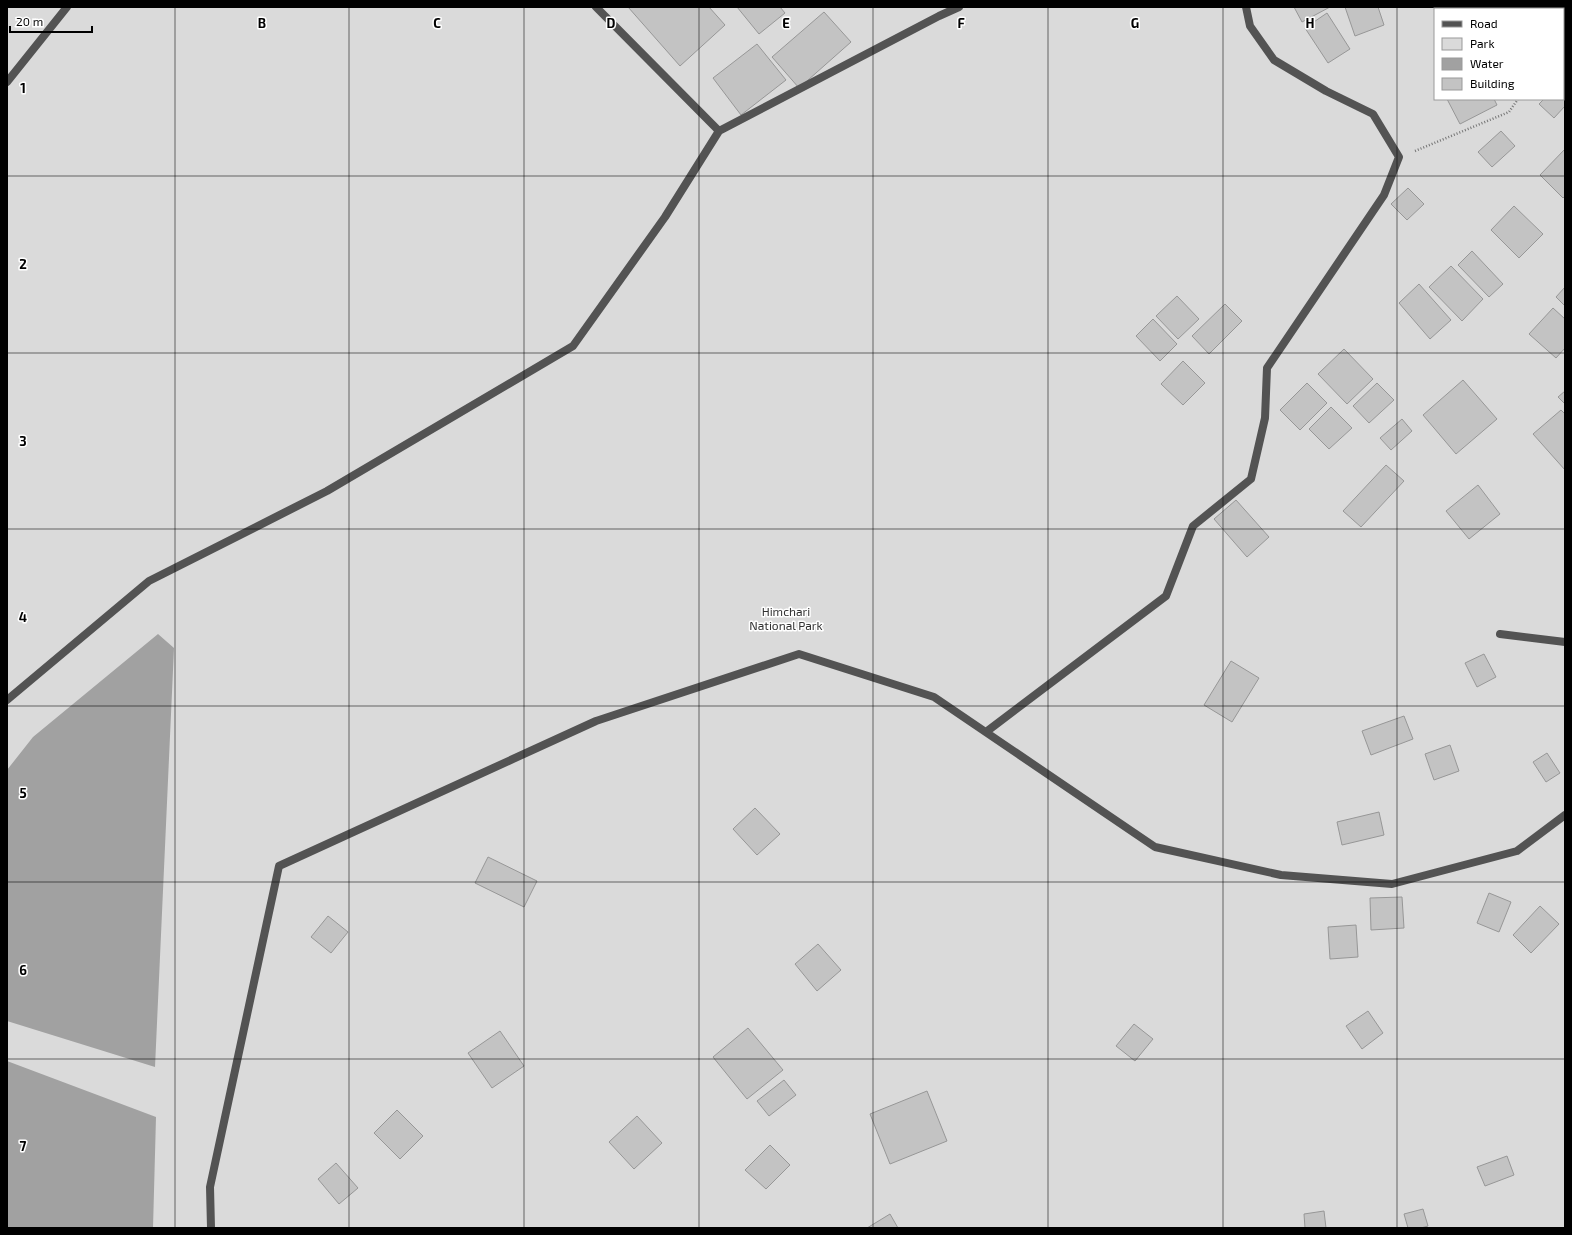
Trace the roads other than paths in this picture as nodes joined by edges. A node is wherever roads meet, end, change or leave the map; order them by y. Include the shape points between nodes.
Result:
1 (67, 7) edge
2 (596, 7) edge
3 (959, 7) edge
4 (1246, 7) edge
5 (7, 82) edge
6 (719, 131) junction
7 (1500, 634) dead end
8 (1565, 642) edge
9 (7, 700) edge
10 (986, 732) junction
11 (1565, 815) edge
12 (211, 1228) edge

1 - 5 street
2 - 6 street
3 - 6 street
4 - 10 street via 1250,26 1274,60 1326,91 1373,114 1399,157 1384,195 1267,368 1265,418 1251,479 1193,526 1166,596
6 - 9 street via 665,217 573,346 328,491 149,581
7 - 8 street
10 - 11 street via 1156,847 1281,875 1392,884 1517,851
10 - 12 street via 934,697 799,654 596,721 279,866 210,1187

